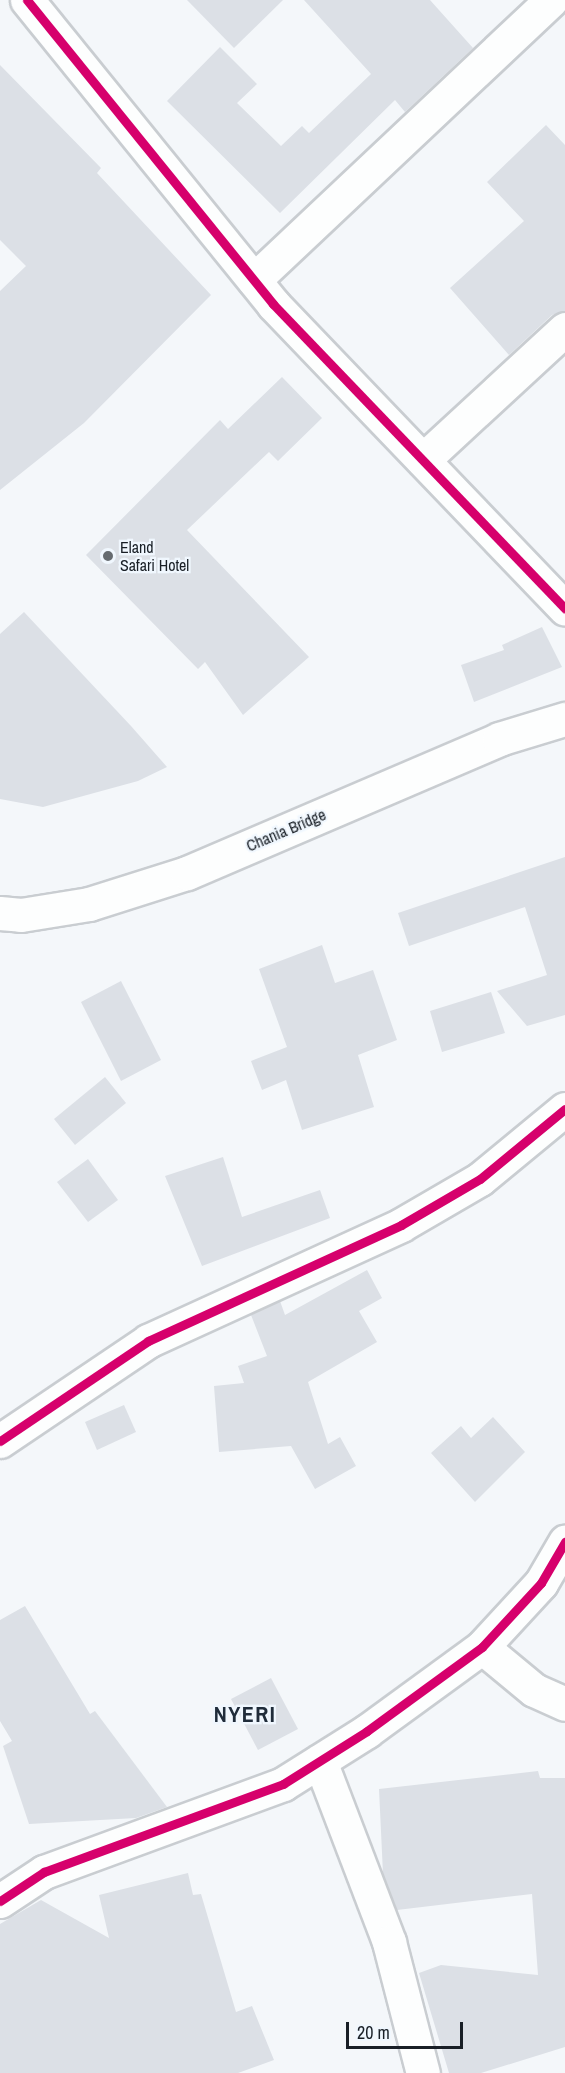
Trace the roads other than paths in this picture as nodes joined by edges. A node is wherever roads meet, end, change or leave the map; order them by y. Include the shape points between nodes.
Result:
1 (27, 0) edge
2 (551, 0) edge
3 (254, 280) junction
4 (565, 329) edge
5 (423, 460) junction
6 (565, 609) edge
7 (565, 719) edge
8 (0, 913) edge
9 (565, 1109) edge
10 (0, 1441) edge
11 (565, 1542) edge
12 (482, 1647) junction
13 (565, 1704) edge
14 (320, 1761) junction
15 (0, 1901) edge
16 (423, 2073) edge

1 - 3 street
2 - 3 street
3 - 5 street
4 - 5 street
5 - 6 street
7 - 8 street, Chania Bridge via 499,739 187,873 89,904 21,915
9 - 10 street via 480,1179 401,1226 148,1341
11 - 12 street via 541,1583
12 - 13 street via 534,1690
12 - 14 street
14 - 15 street via 283,1784 44,1872
14 - 16 street via 389,1942

